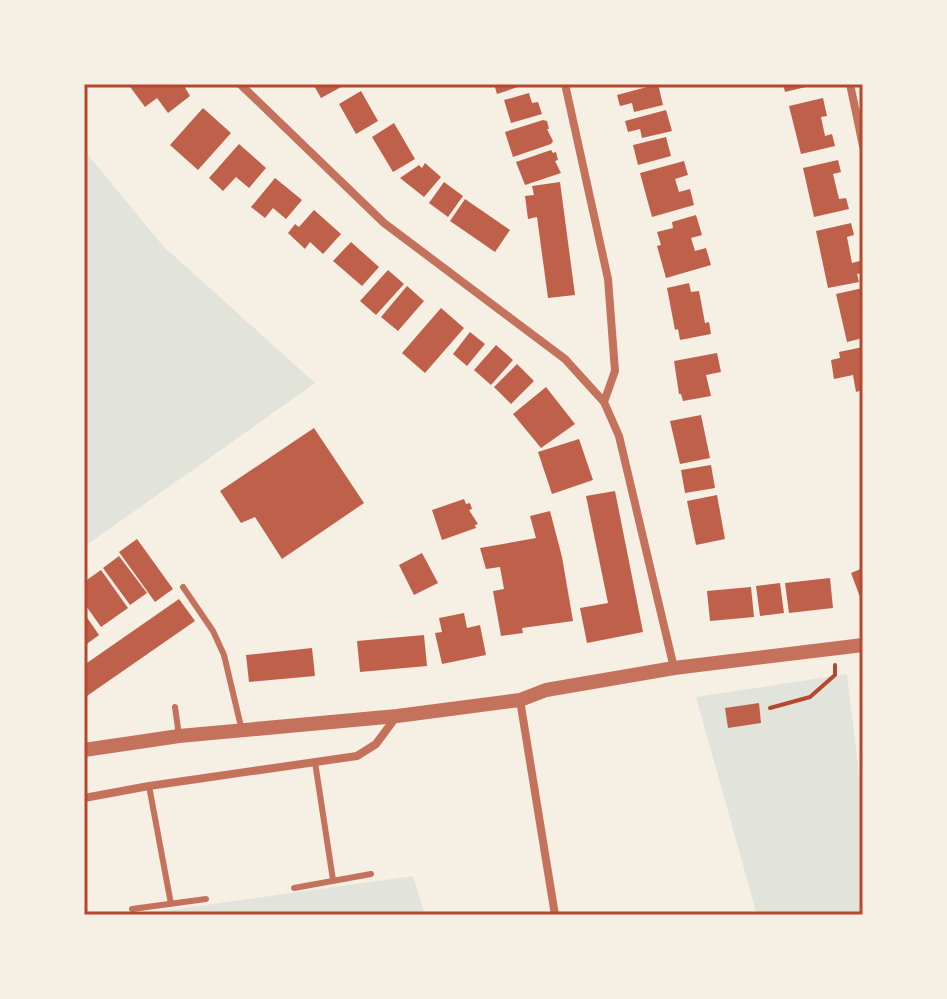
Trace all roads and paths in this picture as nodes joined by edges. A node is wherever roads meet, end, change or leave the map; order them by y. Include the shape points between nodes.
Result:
1 (240, 84) edge
2 (565, 84) edge
3 (850, 84) edge
4 (863, 146) edge
5 (604, 402) junction
6 (183, 587) dead end
7 (863, 645) edge
8 (674, 668) junction
9 (835, 675) dead end
10 (520, 700) junction
11 (175, 707) dead end
12 (770, 708) dead end
13 (397, 716) junction
14 (242, 731) junction
15 (179, 736) junction
16 (84, 750) edge
17 (315, 762) junction
18 (149, 786) junction
19 (84, 798) edge
20 (371, 874) dead end
21 (333, 880) junction
22 (294, 888) dead end
23 (206, 899) dead end
24 (171, 904) junction
25 (132, 909) dead end
26 (555, 915) edge

1 - 5 street via 384,223 565,359
2 - 5 street via 608,279 615,371
3 - 4 street
5 - 8 street via 619,436
6 - 14 lane via 224,655
7 - 8 street
8 - 10 street via 546,690
9 - 12 path via 810,697
10 - 13 street
10 - 26 street
11 - 15 lane
13 - 14 street
13 - 17 street via 376,744 357,756
14 - 15 street
15 - 16 street
17 - 18 street
17 - 21 lane
18 - 19 street
18 - 24 lane
20 - 21 lane
21 - 22 lane
23 - 24 lane
24 - 25 lane

